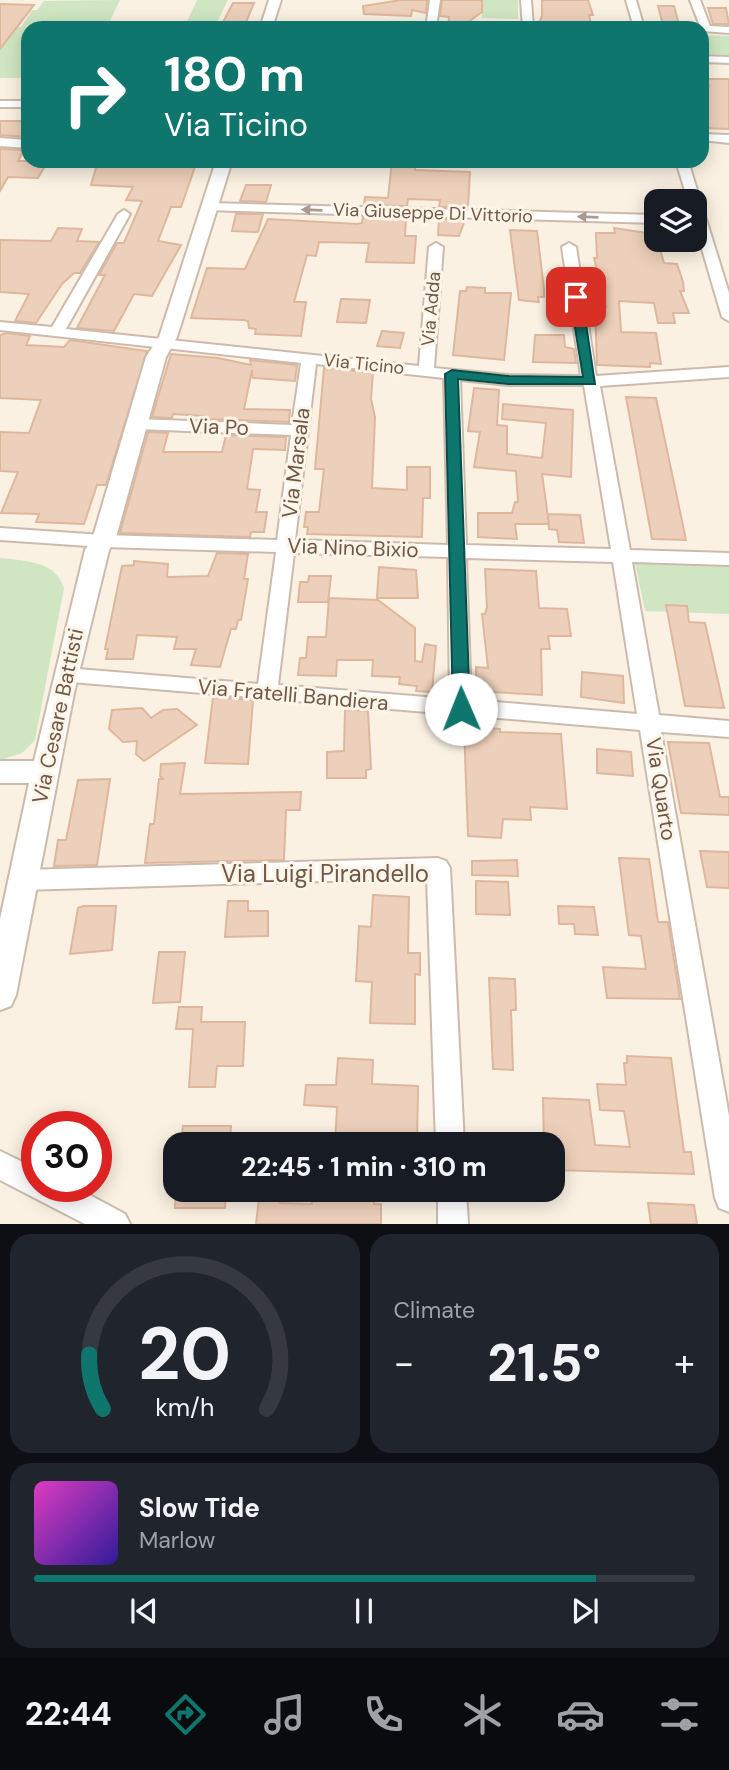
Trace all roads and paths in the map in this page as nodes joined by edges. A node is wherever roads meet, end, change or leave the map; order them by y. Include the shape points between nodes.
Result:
1 (275, 0) edge
2 (435, 0) edge
3 (526, 0) edge
4 (631, 0) edge
5 (695, 0) edge
6 (269, 21) edge
7 (432, 21) edge
8 (528, 21) edge
9 (637, 21) edge
10 (703, 21) edge
11 (709, 29) edge
12 (729, 30) edge
13 (709, 59) edge
14 (729, 60) edge
15 (0, 104) edge
16 (21, 104) edge
17 (709, 138) edge
18 (729, 139) edge
19 (0, 142) edge
20 (21, 144) edge
21 (222, 168) edge
22 (684, 168) edge
23 (690, 189) edge
24 (210, 207) junction
25 (124, 214) dead end
26 (644, 219) edge
27 (436, 247) dead end
28 (569, 247) dead end
29 (707, 251) edge
30 (729, 317) edge
31 (0, 326) edge
32 (57, 332) junction
33 (164, 343) junction
34 (309, 358) junction
35 (426, 371) junction
36 (729, 372) edge
37 (452, 374) junction
38 (590, 381) junction
39 (138, 424) junction
40 (300, 430) junction
41 (0, 534) edge
42 (103, 541) junction
43 (286, 546) junction
44 (457, 551) junction
45 (622, 556) junction
46 (729, 559) edge
47 (66, 676) junction
48 (267, 693) junction
49 (461, 709) junction
50 (650, 724) junction
51 (729, 729) edge
52 (0, 772) edge
53 (45, 772) junction
54 (23, 880) junction
55 (0, 995) edge
56 (449, 1132) edge
57 (0, 1165) edge
58 (21, 1176) edge
59 (729, 1198) edge
60 (73, 1202) edge
61 (452, 1202) edge
62 (115, 1224) edge
63 (453, 1224) edge

1 - 6 street
2 - 7 street
3 - 8 street
4 - 9 street
5 - 10 street
11 - 12 street
13 - 14 street
15 - 16 street
17 - 18 street
19 - 20 street
21 - 24 street, Via Cesare Battisti
22 - 23 street
26 -> 24 street, Via Giuseppe Di Vittorio
24 - 33 street, Via Cesare Battisti
25 - 32 street
27 - 35 street, Via Adda
28 - 38 street
29 - 30 street
31 - 32 street, Via Ticino
32 - 33 street, Via Ticino
33 - 34 street, Via Ticino
33 - 39 street, Via Cesare Battisti via 156,356
34 - 35 street, Via Ticino
34 - 40 street, Via Marsala
35 - 37 street, Via Ticino
36 - 38 street, Via Ticino
37 - 38 street, Via Ticino
37 - 44 street
38 - 45 street, Via Quarto
39 - 40 street, Via Po
39 - 42 street, Via Cesare Battisti
40 - 43 street, Via Marsala
41 - 42 street
42 - 43 street, Via Nino Bixio
42 - 47 street, Via Cesare Battisti
43 - 44 street, Via Nino Bixio
43 - 48 street, Via Marsala
44 - 45 street, Via Nino Bixio
44 - 49 street
45 - 46 street, Via Nino Bixio
45 - 50 street, Via Quarto
47 - 48 street, Via Fratelli Bandiera
47 - 53 street, Via Cesare Battisti
48 - 49 street, Via Fratelli Bandiera
49 - 50 street, Via Fratelli Bandiera
50 - 51 street, Via Fratelli Bandiera
50 - 59 street, Via Quarto
52 - 53 street
53 - 54 street, Via Cesare Battisti
54 - 55 street, Via Cesare Battisti
54 - 56 street, Via Luigi Pirandello via 438,868
57 - 58 street
60 - 62 street
61 - 63 street

